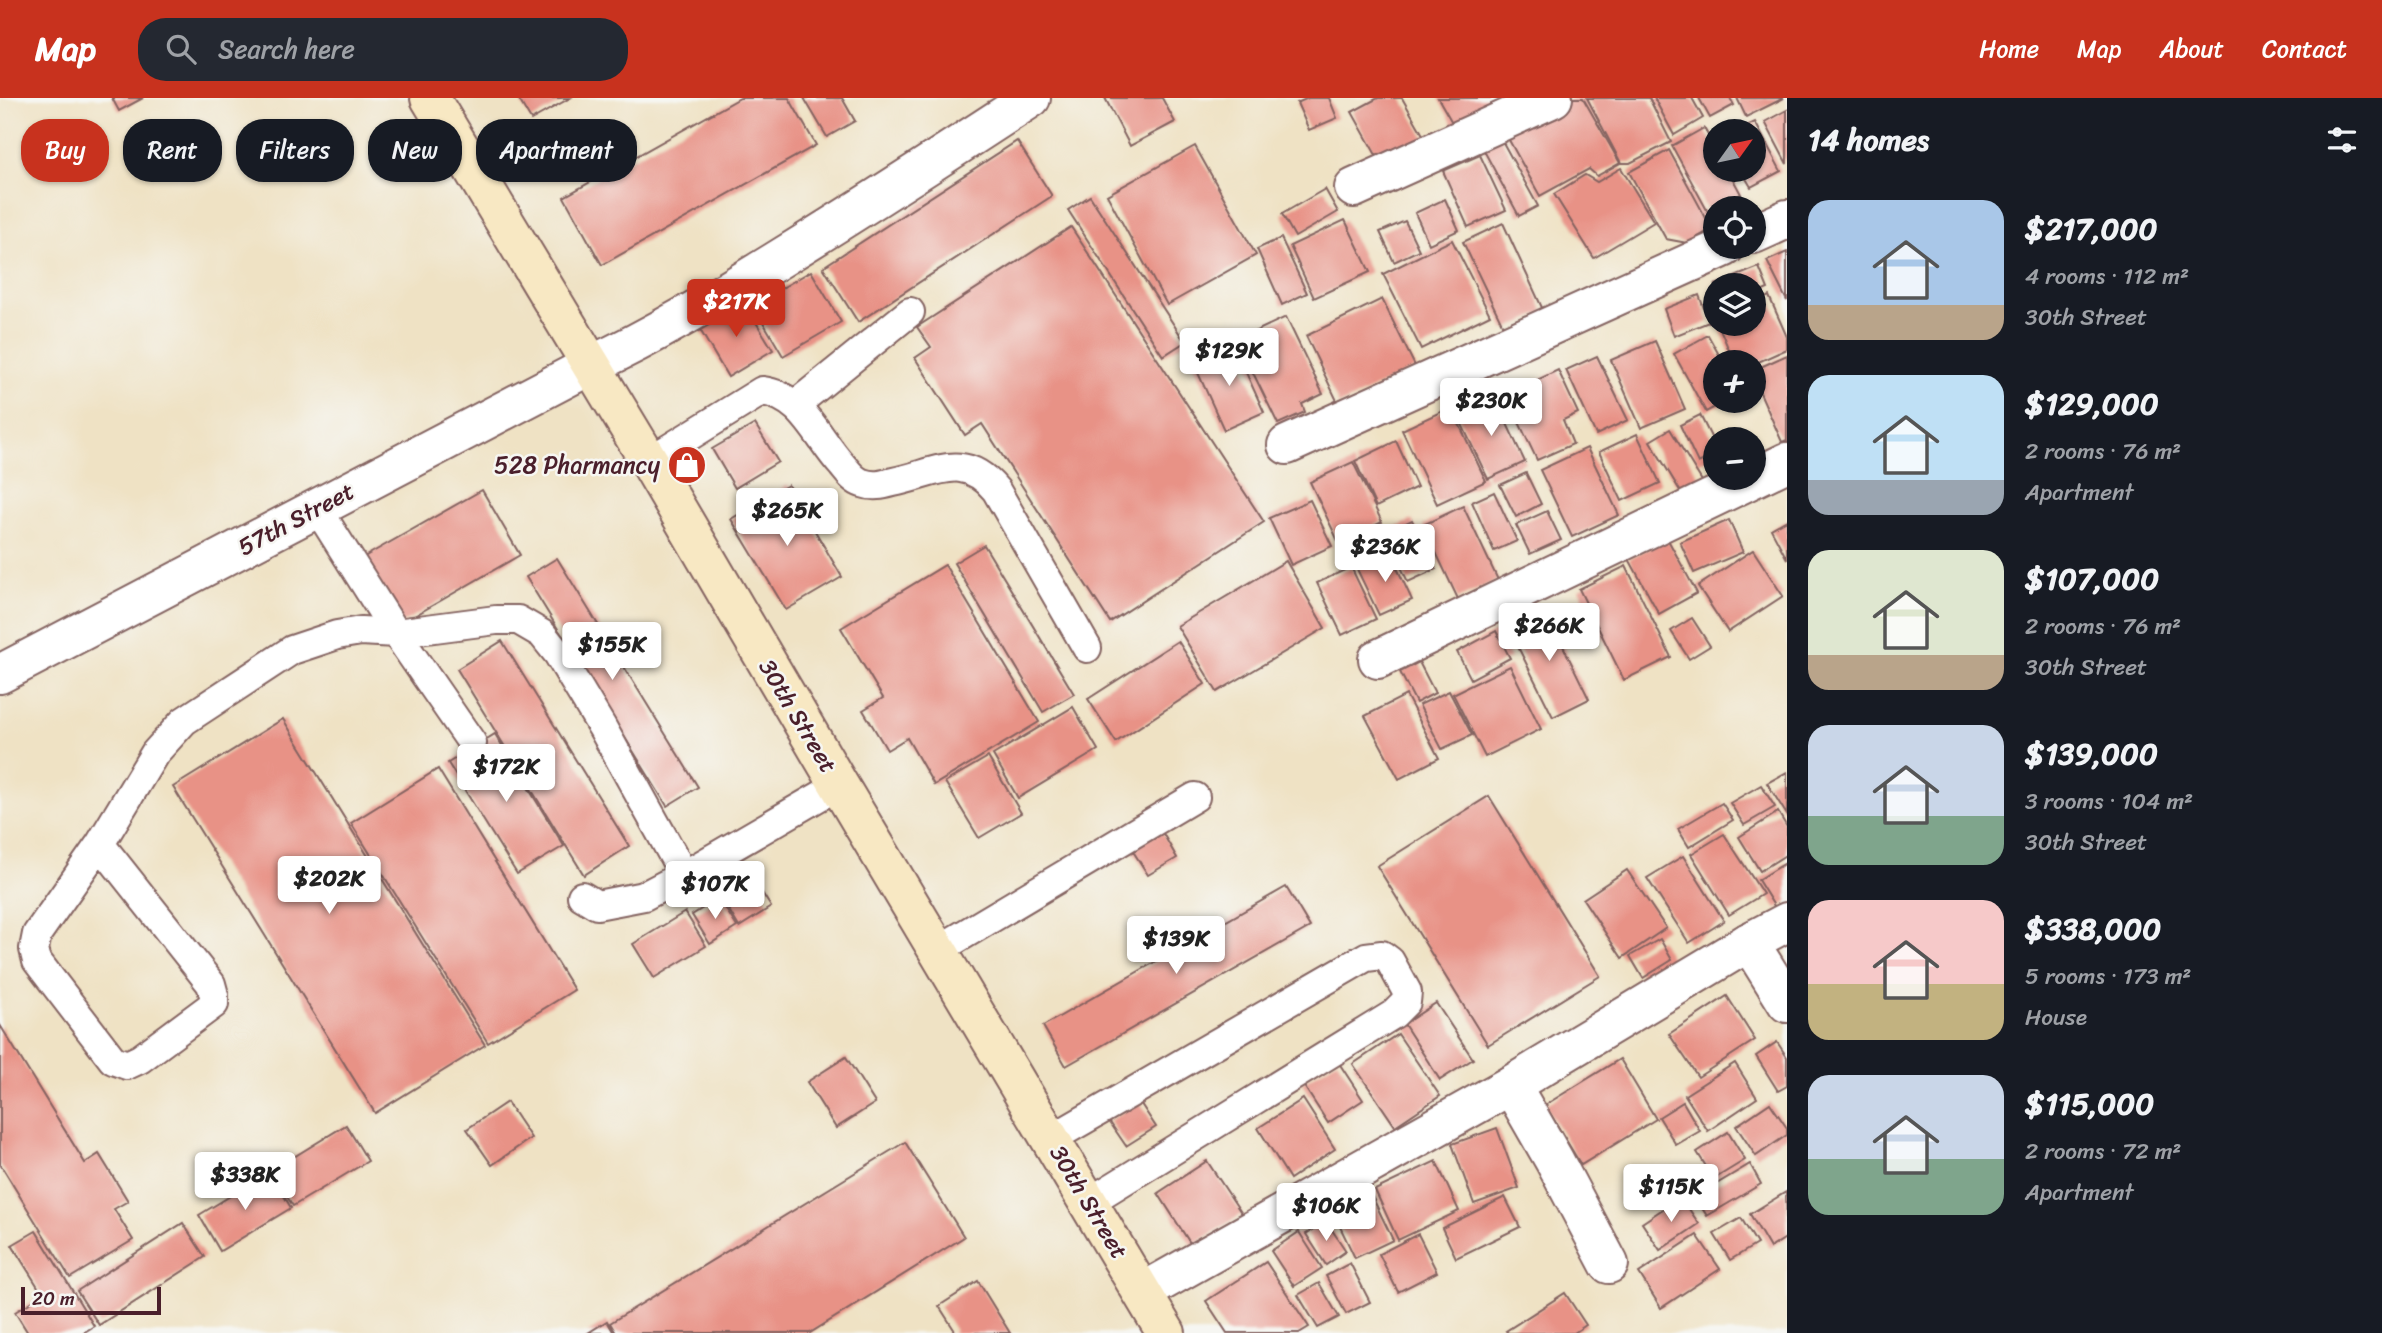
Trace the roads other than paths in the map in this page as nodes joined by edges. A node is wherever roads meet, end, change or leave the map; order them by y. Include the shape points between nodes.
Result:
1 (430, 98) edge
2 (1031, 98) edge
3 (1553, 98) edge
4 (1354, 188) dead end
5 (1787, 219) edge
6 (1766, 229) edge
7 (1703, 257) edge
8 (910, 312) dead end
9 (591, 365) junction
10 (795, 405) junction
11 (1287, 445) dead end
12 (649, 461) junction
13 (1787, 462) edge
14 (317, 508) junction
15 (396, 633) junction
16 (1087, 648) dead end
17 (1378, 659) dead end
18 (0, 674) edge
19 (472, 743) dead end
20 (839, 785) junction
21 (1195, 797) dead end
22 (100, 844) junction
23 (684, 876) junction
24 (582, 896) dead end
25 (1787, 922) edge
26 (1749, 943) junction
27 (938, 950) junction
28 (1787, 1003) edge
29 (1511, 1085) junction
30 (1051, 1139) junction
31 (1089, 1202) junction
32 (1609, 1264) dead end
33 (1143, 1292) junction
34 (1166, 1333) edge

1 - 9 main road, 30th Street
2 - 9 street, 57th Street via 701,307
3 - 4 street
5 - 6 street
7 - 11 street
8 - 10 lane
9 - 12 main road, 30th Street
9 - 14 street, 57th Street
10 - 12 lane via 786,397 762,391
10 - 16 lane via 839,462 864,484 877,486 965,467 984,475
12 - 20 main road, 30th Street
13 - 17 street
14 - 15 lane
14 - 18 street, 57th Street
15 - 19 lane
15 - 22 lane via 361,631 292,650 184,721 155,753
15 - 23 lane via 518,620 542,634 602,727
20 - 23 lane
20 - 27 main road, 30th Street
21 - 27 lane
22 - 22 lane via 37,934 34,949 37,961 113,1060 127,1065 214,1004 214,995 211,984
23 - 24 lane via 620,902 597,905
25 - 26 street
26 - 28 street
26 - 29 street
27 - 30 main road, 30th Street
29 - 32 street
29 - 33 street
30 - 31 main road, 30th Street
30 - 31 lane via 1366,957 1382,956 1390,961 1407,992 1406,1002 1394,1014
31 - 33 main road, 30th Street
33 - 34 main road, 30th Street

